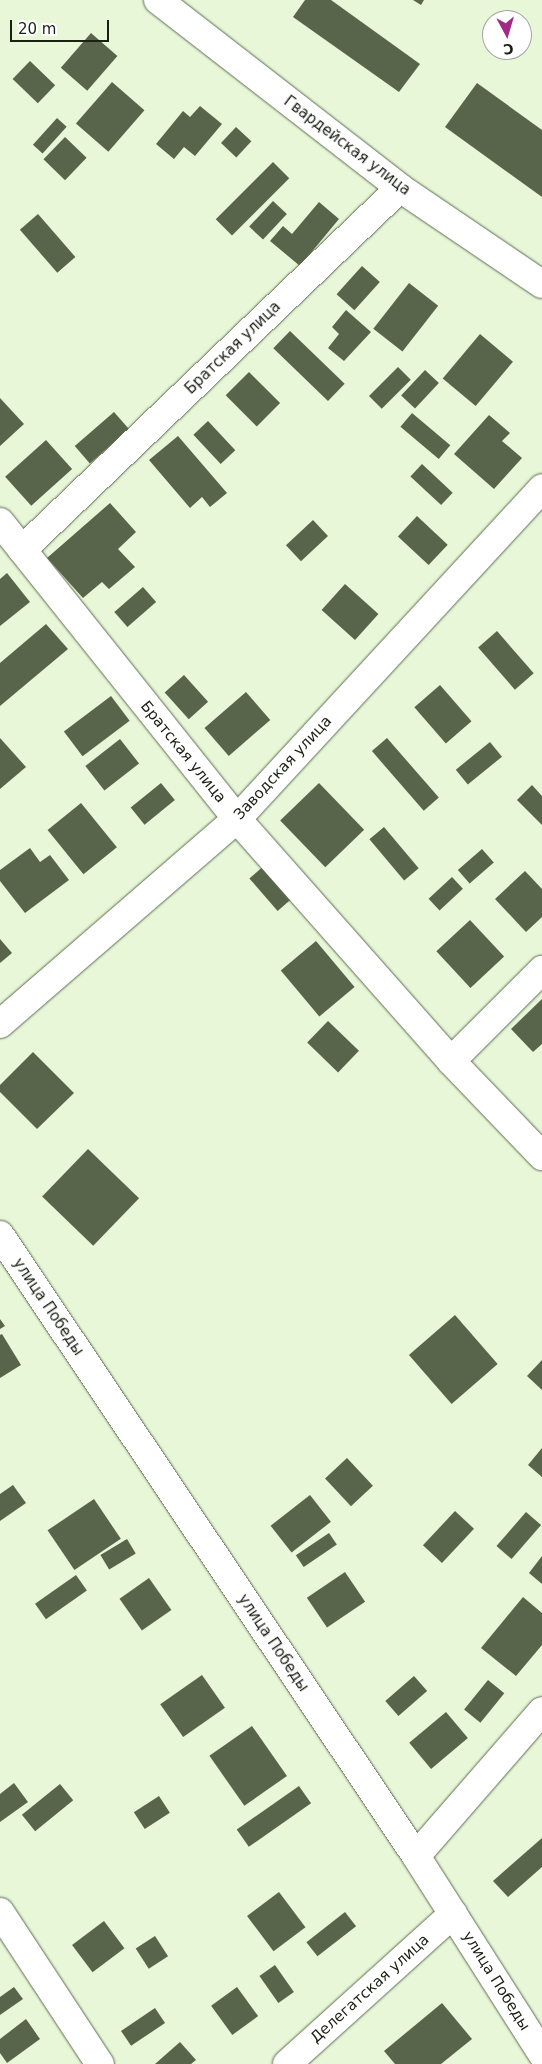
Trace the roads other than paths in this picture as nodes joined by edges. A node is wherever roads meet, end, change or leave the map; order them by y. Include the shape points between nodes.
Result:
1 (158, 0) edge
2 (400, 188) junction
3 (542, 284) edge
4 (542, 488) edge
5 (0, 522) edge
6 (22, 550) junction
7 (237, 819) junction
8 (542, 970) edge
9 (0, 1024) edge
10 (451, 1061) junction
11 (542, 1156) edge
12 (0, 1235) edge
13 (542, 1711) edge
14 (416, 1856) junction
15 (0, 1912) edge
16 (453, 1914) junction
17 (542, 2054) edge
18 (100, 2064) edge
19 (287, 2064) edge

1 - 2 street, Гвардейская улица
2 - 3 street, Гвардейская улица
2 - 6 street, Братская улица
4 - 7 street, Заводская улица
5 - 6 street, Братская улица
6 - 7 street, Братская улица
7 - 9 street, Заводская улица
7 - 10 street, Братская улица
8 - 10 street
10 - 11 street, Братская улица
12 - 14 street, улица Победы
13 - 14 street
14 - 16 street, улица Победы
15 - 18 street
16 - 17 street, улица Победы
16 - 19 street, Делегатская улица

